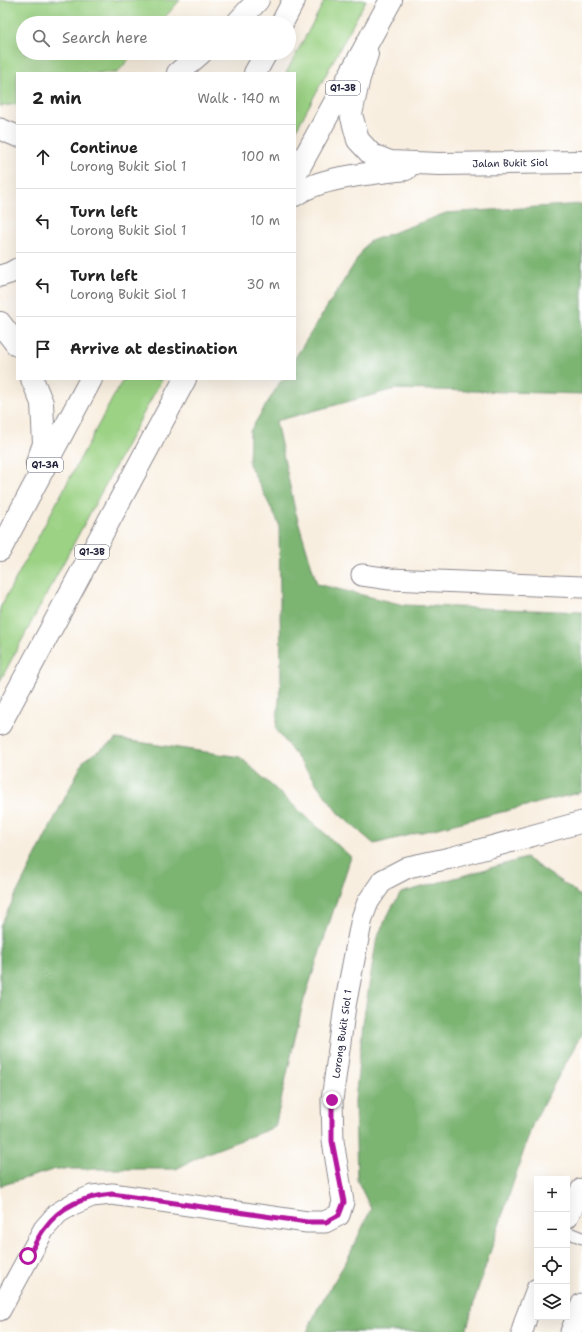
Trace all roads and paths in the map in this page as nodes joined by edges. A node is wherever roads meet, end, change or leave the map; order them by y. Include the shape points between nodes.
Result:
1 (258, 0) edge
2 (294, 0) edge
3 (391, 0) edge
4 (243, 16) edge
5 (286, 16) edge
6 (375, 29) junction
7 (193, 60) edge
8 (262, 60) edge
9 (179, 72) edge
10 (256, 72) edge
11 (0, 129) edge
12 (16, 136) edge
13 (582, 162) edge
14 (438, 164) junction
15 (296, 173) edge
16 (296, 194) edge
17 (16, 270) edge
18 (0, 276) edge
19 (0, 322) edge
20 (16, 344) edge
21 (32, 380) edge
22 (90, 380) edge
23 (184, 380) edge
24 (18, 517) junction
25 (0, 550) edge
26 (362, 575) dead end
27 (582, 587) edge
28 (0, 724) edge
29 (582, 822) edge
30 (582, 1189) edge
31 (570, 1212) edge
32 (570, 1233) edge
33 (582, 1238) edge
34 (534, 1297) edge
35 (582, 1304) edge
36 (0, 1310) edge
37 (522, 1332) edge
38 (571, 1332) edge

1 - 4 main road
2 - 5 main road
3 - 6 main road, Q1-3B
6 - 14 main road via 359,78 351,114 358,140 372,155 390,162
6 - 15 main road, Q1-3B
7 - 9 main road
8 - 10 main road
11 - 12 street
13 - 14 main road, Jalan Bukit Siol
14 - 16 main road via 329,181
17 - 18 street
19 - 20 main road
21 - 24 main road via 42,403 44,444
22 - 24 main road, Q1-3A
23 - 28 main road, Q1-3B
24 - 25 main road, Q1-3A
26 - 27 street via 390,579
29 - 36 street, Lorong Bukit Siol 1 via 450,858 408,866 383,880 368,902 362,918 345,1006 332,1100 332,1141 344,1202 339,1215 326,1222 307,1222 112,1194 92,1196 58,1213 44,1228
30 - 31 street
32 - 33 lane
34 - 37 street
35 - 38 street

